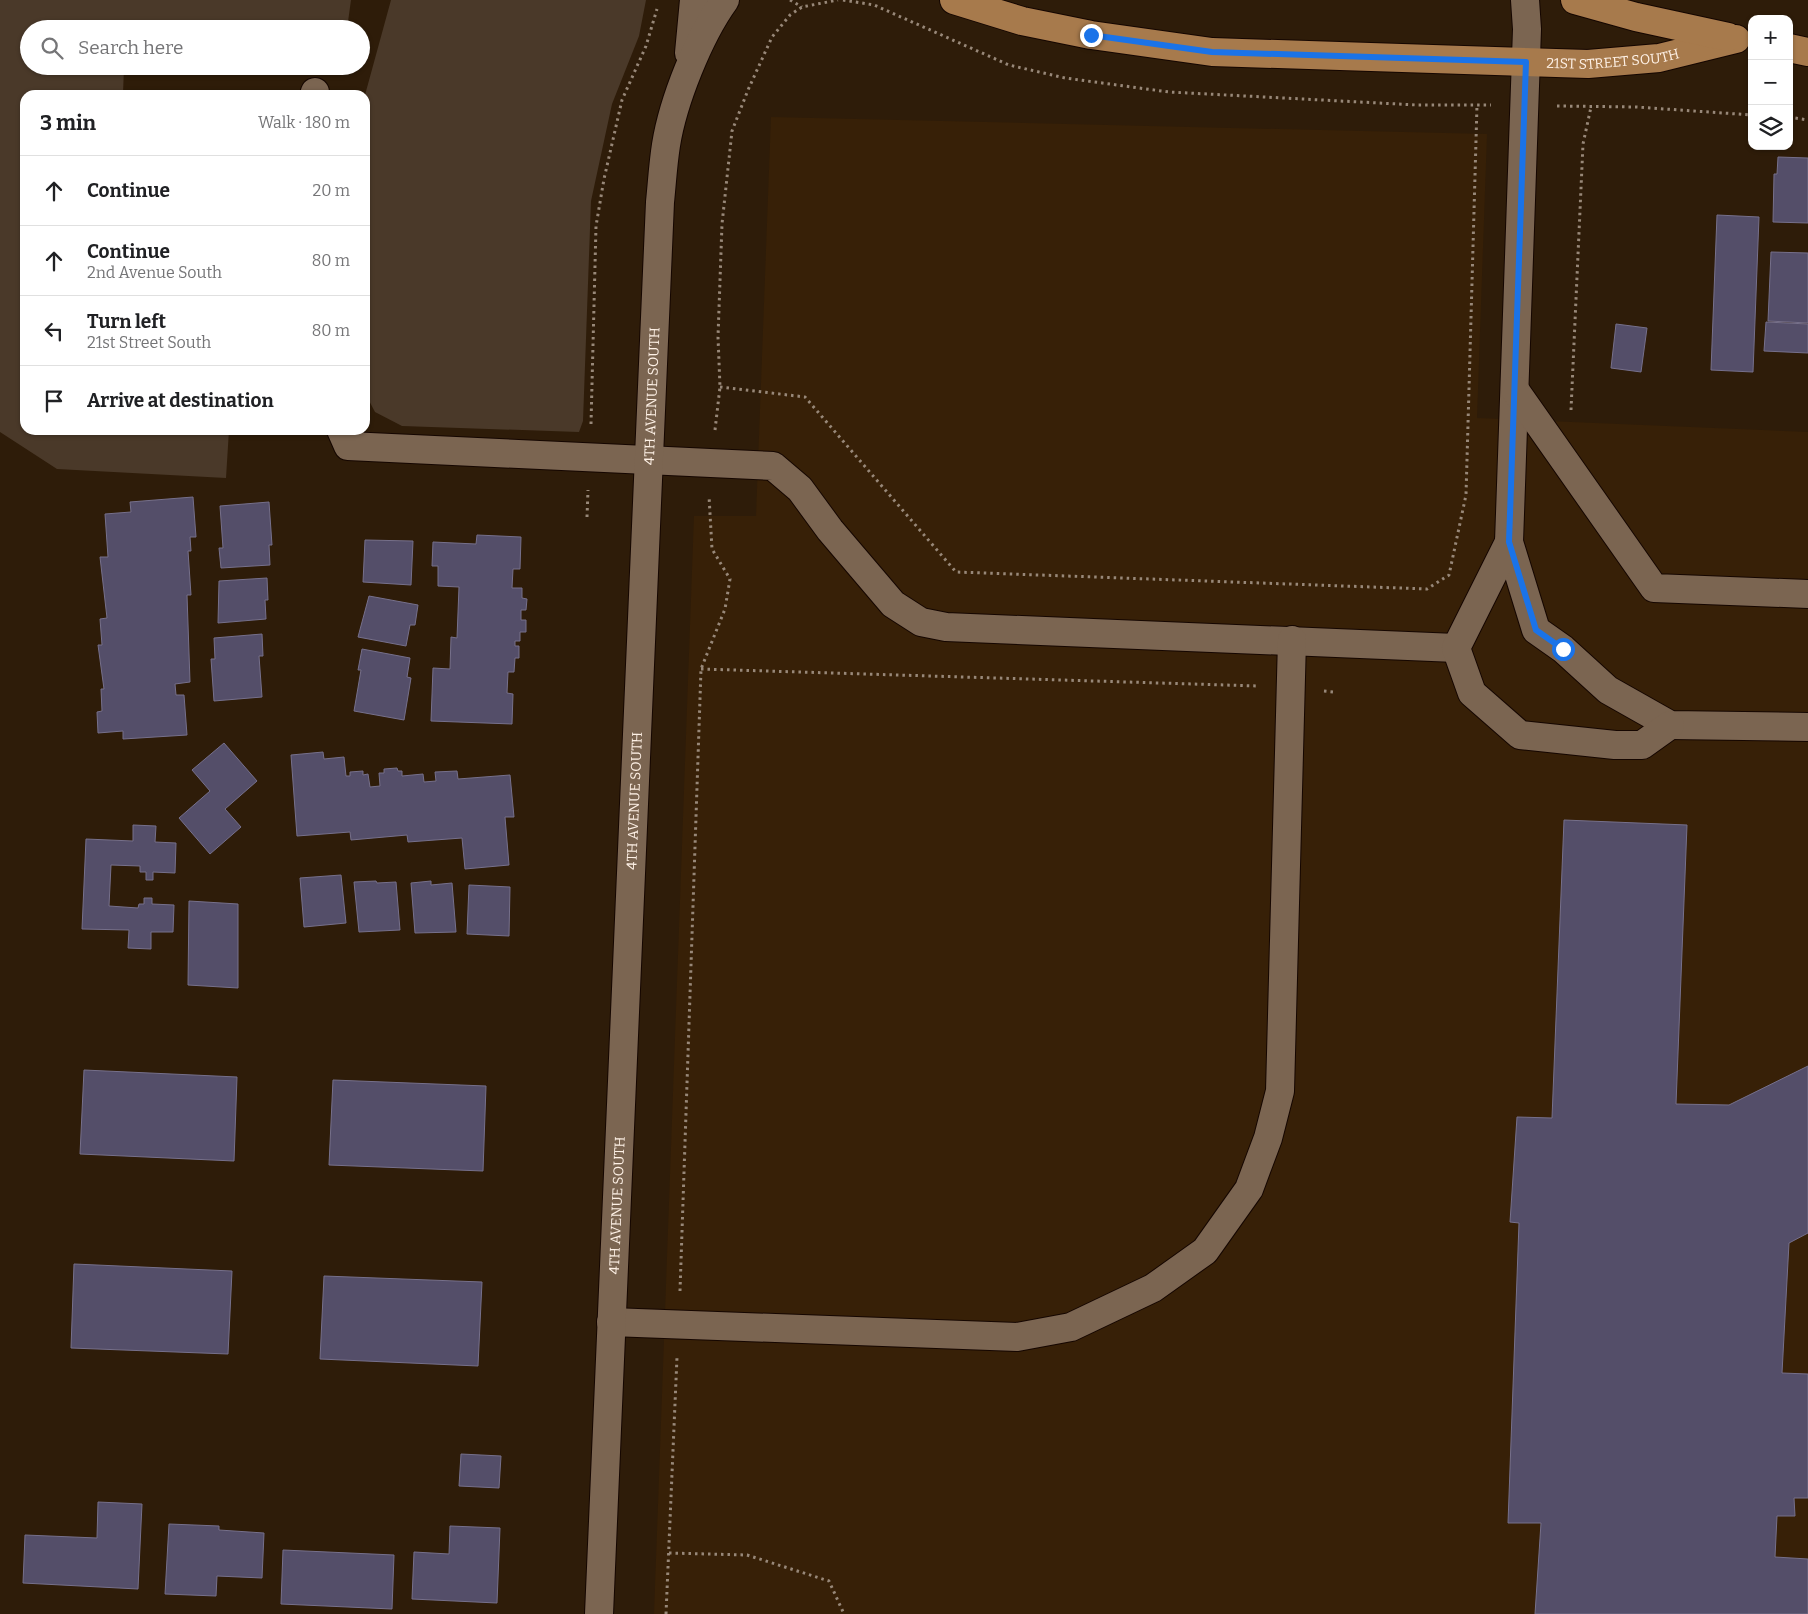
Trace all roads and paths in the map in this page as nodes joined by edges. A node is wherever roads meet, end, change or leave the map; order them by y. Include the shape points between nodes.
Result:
1 (659, 0) edge
2 (694, 0) edge
3 (725, 0) edge
4 (790, 0) edge
5 (838, 0) edge
6 (954, 0) edge
7 (1525, 0) edge
8 (1575, 0) edge
9 (802, 7) junction
10 (1744, 40) edge
11 (1793, 49) edge
12 (1808, 52) edge
13 (1526, 62) junction
14 (681, 91) junction
15 (1477, 105) dead end
16 (1591, 107) dead end
17 (1636, 107) dead end
18 (1748, 115) edge
19 (1793, 118) edge
20 (1808, 120) edge
21 (720, 387) junction
22 (1515, 390) junction
23 (1571, 419) dead end
24 (343, 435) edge
25 (588, 459) junction
26 (648, 460) junction
27 (711, 464) junction
28 (587, 517) dead end
29 (1509, 542) junction
30 (1808, 594) edge
31 (1292, 640) junction
32 (1456, 648) junction
33 (701, 669) junction
34 (1290, 689) junction
35 (1334, 692) dead end
36 (1670, 725) junction
37 (1808, 727) edge
38 (611, 1322) junction
39 (679, 1324) junction
40 (670, 1553) junction
41 (599, 1614) edge
42 (666, 1614) edge
43 (844, 1614) edge

1 - 25 path via 646,46 622,100 596,226
2 - 14 street
3 - 14 street, 4TH AVENUE SOUTH via 697,51
4 - 9 path
5 - 9 path
6 - 13 main road, 21ST STREET SOUTH via 1022,21 1065,30 1212,52
7 - 13 street
8 - 10 main road, 21ST STREET SOUTH
9 - 21 path via 790,15 772,37 732,131 722,224 718,337
10 - 13 main road, 21ST STREET SOUTH via 1659,58 1588,64
11 - 12 main road
13 - 22 street
14 - 26 street, 4TH AVENUE SOUTH via 666,143 660,202
15 - 21 path via 1466,495 1449,575 1427,589 956,572 805,397
16 - 23 path via 1583,144
17 - 18 path
19 - 20 path
21 - 27 path
22 - 29 street
22 - 30 street via 1654,588
24 - 25 street via 348,446
25 - 26 street
25 - 28 path
26 - 27 street
26 - 38 street, 4TH AVENUE SOUTH
27 - 31 street via 773,466 800,489 893,604 921,622 946,627
27 - 33 path via 708,505 712,549 730,579 725,609
29 - 32 street
29 - 36 street via 1536,630 1563,649 1608,690
31 - 32 street
31 - 34 street
32 - 36 street via 1472,693 1520,735 1642,745
33 - 34 path
33 - 39 path
34 - 35 path
34 - 39 street via 1280,1091 1268,1138 1249,1189 1205,1251 1153,1288 1070,1327 1017,1337
36 - 37 street
38 - 39 street
38 - 41 street, 4TH AVENUE SOUTH
39 - 40 path
40 - 42 path
40 - 43 path via 747,1555 829,1581

